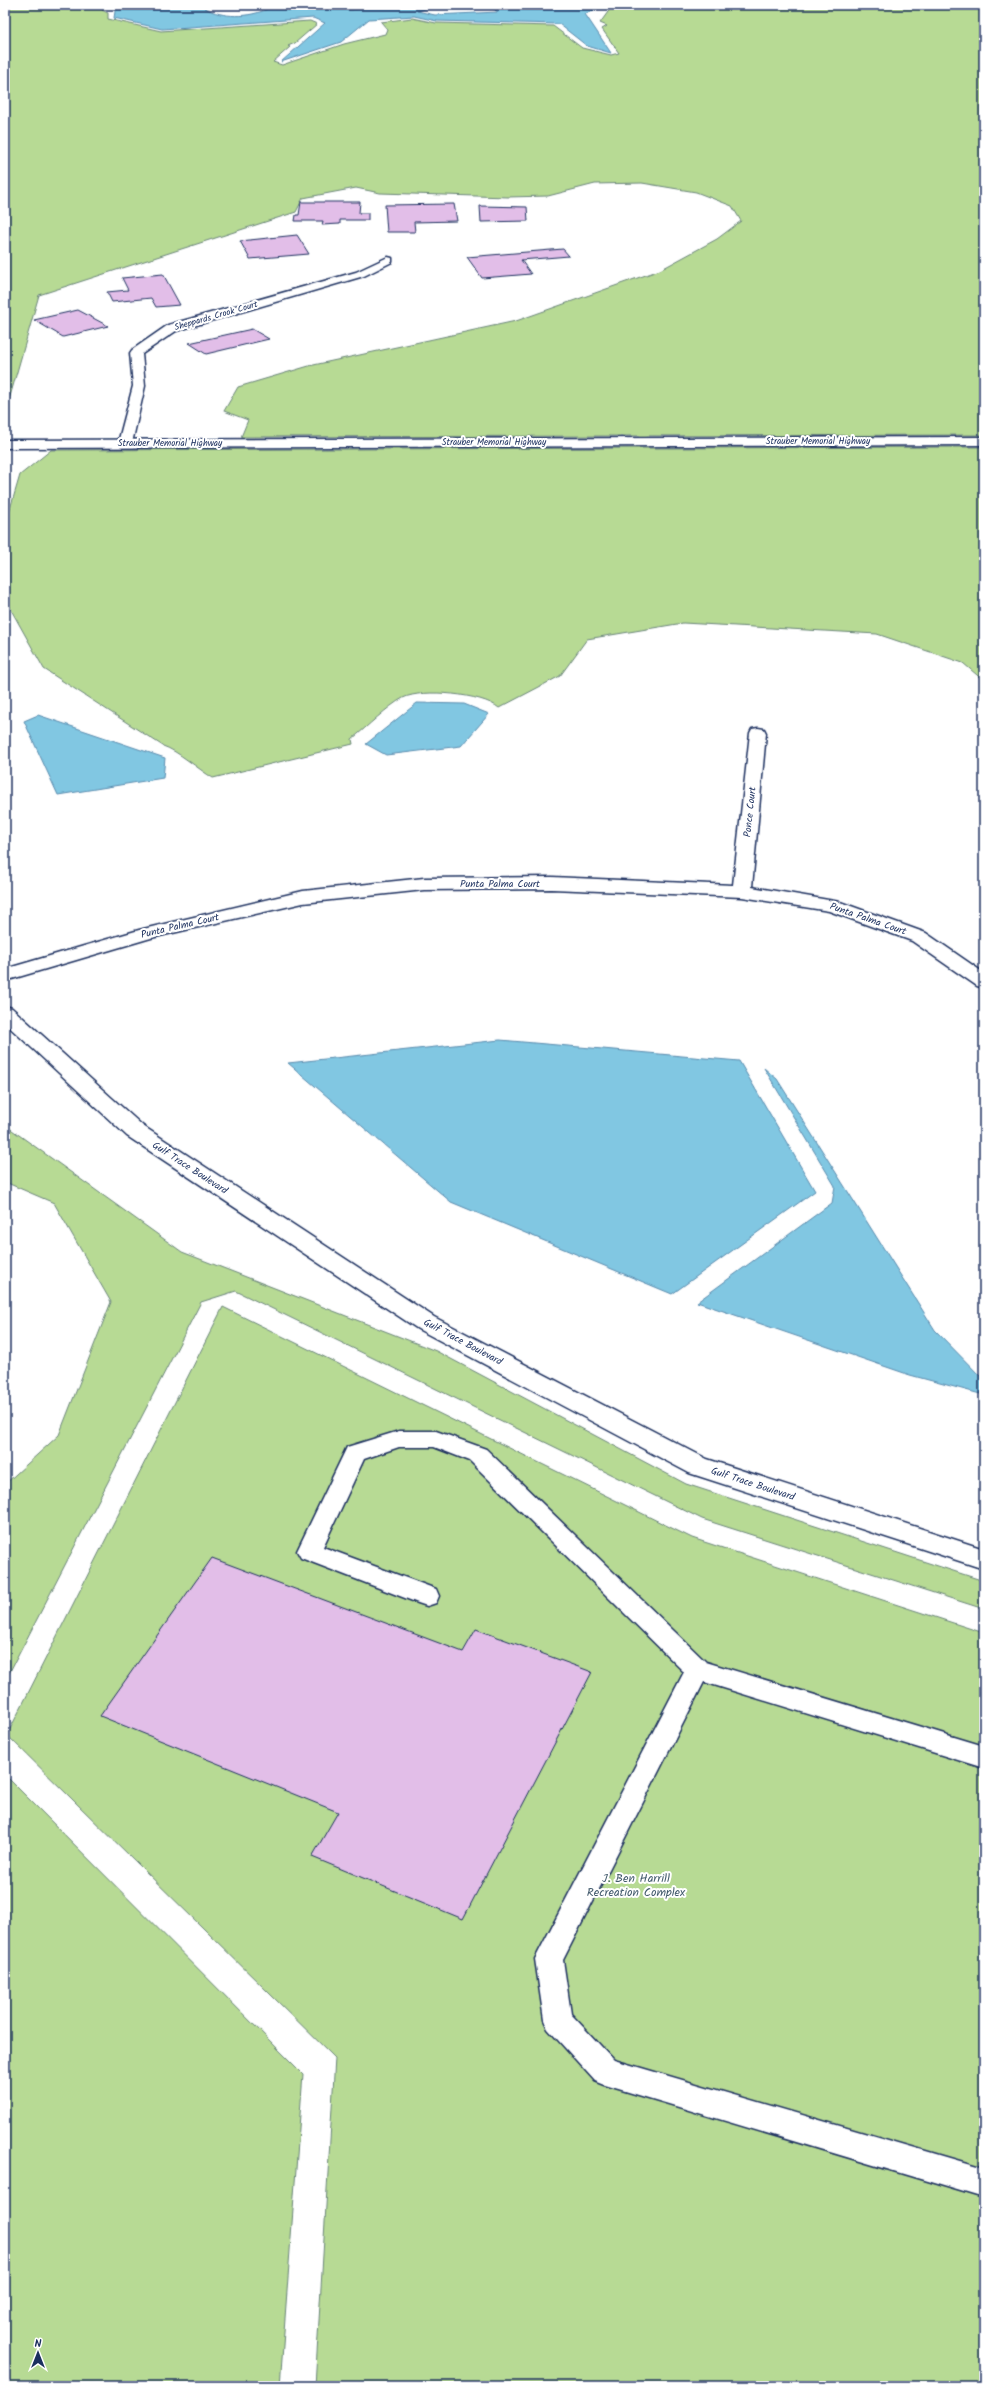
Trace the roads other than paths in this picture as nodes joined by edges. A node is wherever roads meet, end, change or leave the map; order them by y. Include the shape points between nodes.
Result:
1 (388, 260) dead end
2 (984, 441) edge
3 (125, 443) junction
4 (5, 444) edge
5 (758, 733) dead end
6 (742, 891) junction
7 (5, 975) edge
8 (984, 982) edge
9 (5, 1012) edge
10 (984, 1559) edge
11 (427, 1596) dead end
12 (698, 1670) junction
13 (984, 1757) edge
14 (984, 2183) edge

1 - 3 street, Sheppards Crook Court via 360,274 172,328 136,353 139,386
2 - 3 street, Strauber Memorial Highway
3 - 4 street, Strauber Memorial Highway
5 - 6 street, Ponce Court
6 - 7 street, Punta Palma Court via 552,883 424,884 303,897 146,934
6 - 8 street, Punta Palma Court via 833,906 919,937
9 - 10 street, Gulf Trace Boulevard via 135,1131 426,1323 698,1466
11 - 12 lane via 309,1551 355,1454 399,1439 436,1439 478,1455
12 - 13 lane
12 - 14 lane via 549,1959 558,2020 605,2071

